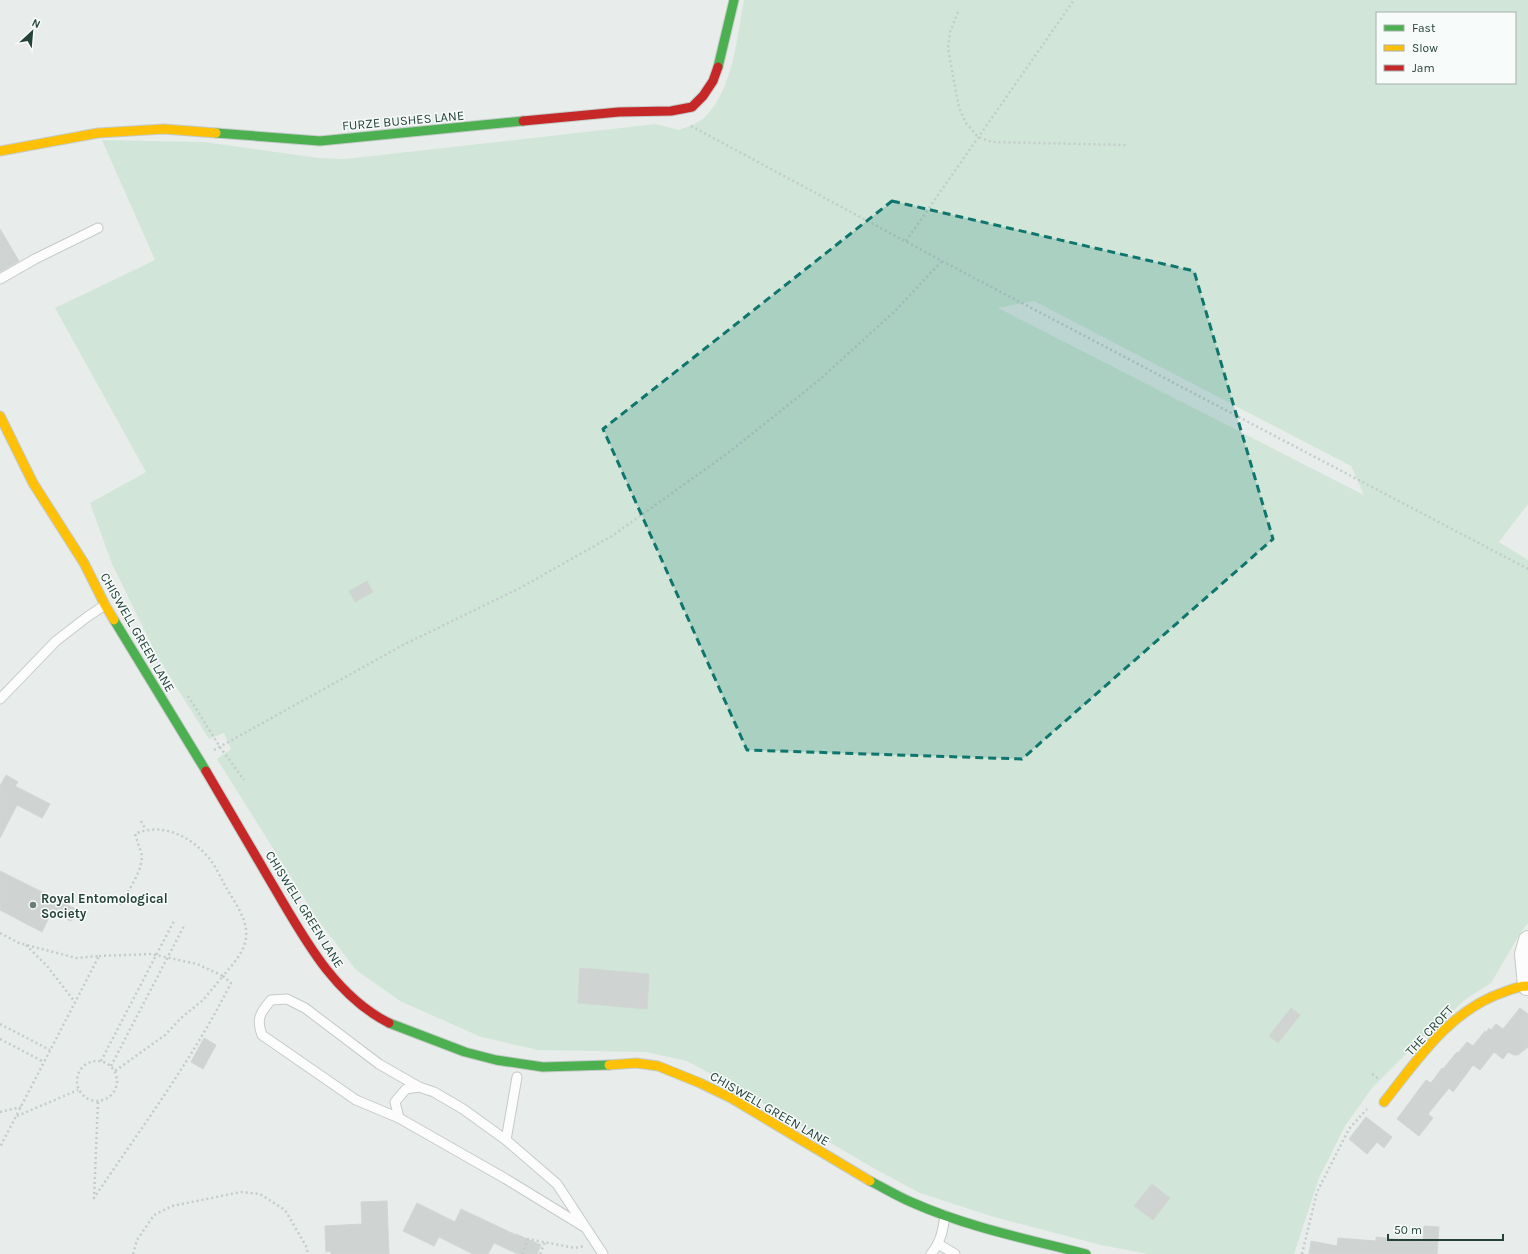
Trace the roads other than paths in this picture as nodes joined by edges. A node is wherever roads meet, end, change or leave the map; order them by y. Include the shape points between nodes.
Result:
1 (734, 0) edge
2 (0, 151) edge
3 (98, 228) dead end
4 (0, 279) edge
5 (0, 416) edge
6 (105, 605) junction
7 (0, 699) edge
8 (1528, 940) edge
9 (1528, 986) edge
10 (517, 1077) dead end
11 (419, 1087) junction
12 (1384, 1102) road end
13 (399, 1118) junction
14 (506, 1140) junction
15 (945, 1215) junction
16 (586, 1228) junction
17 (938, 1244) junction
18 (603, 1254) edge
19 (931, 1254) edge
20 (955, 1254) edge
21 (1086, 1254) edge

1 - 2 street, FURZE BUSHES LANE via 713,81 692,107 671,111 619,112 320,141 164,129 98,133
3 - 4 lane
5 - 6 street, CHISWELL GREEN LANE via 33,482 84,563
6 - 7 lane via 56,641
6 - 15 street, CHISWELL GREEN LANE via 312,950 332,977 358,1002 387,1022 465,1052 504,1061 543,1067 636,1063 664,1068 731,1098 866,1179 911,1202
8 - 9 street via 1524,954
9 - 12 street, THE CROFT via 1488,996 1453,1021
10 - 14 lane
11 - 13 lane via 406,1089 396,1102
11 - 13 lane via 379,1064 305,1008 287,999 271,1000 260,1015 258,1025 262,1035 356,1100
11 - 14 lane via 434,1092 463,1109
13 - 16 lane
14 - 16 lane via 557,1184
15 - 17 lane via 943,1233
15 - 21 street, CHISWELL GREEN LANE via 1001,1233
16 - 18 lane
17 - 19 lane
17 - 20 lane

